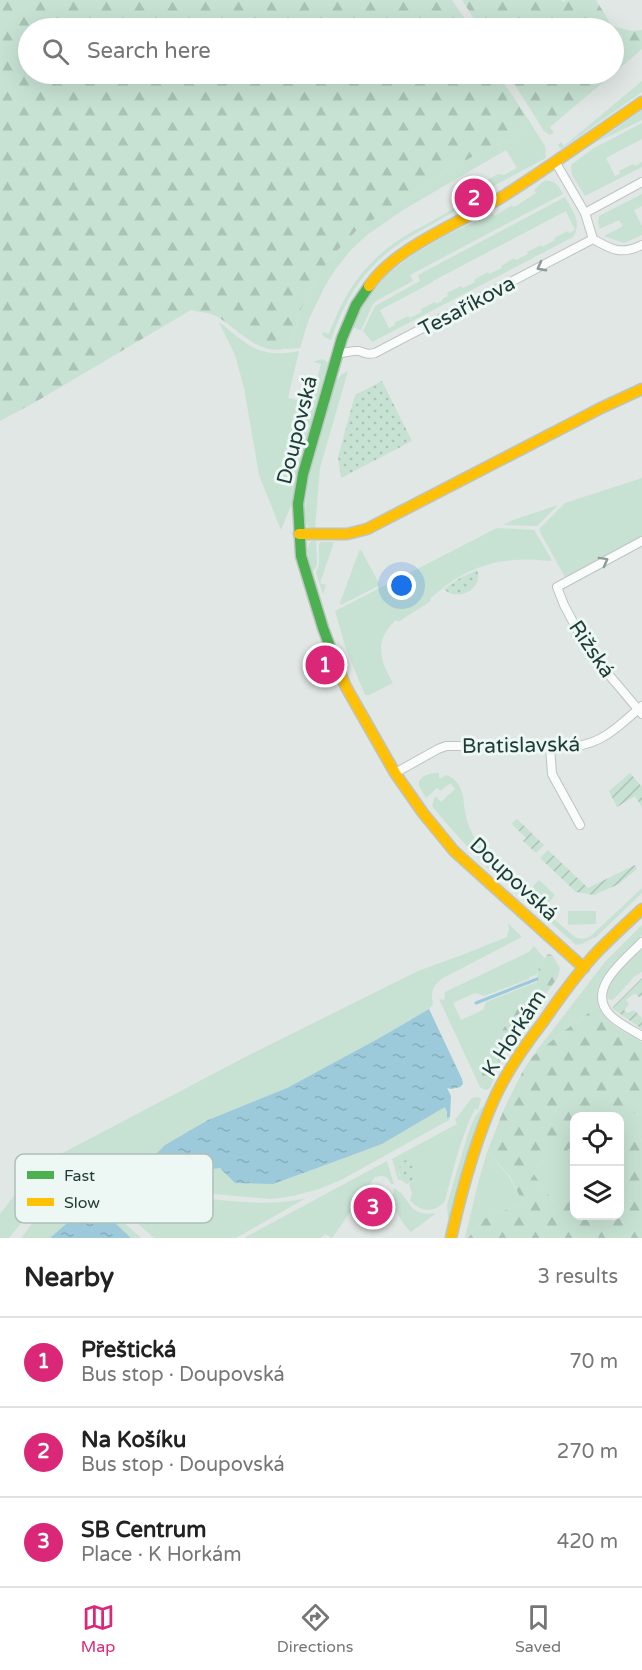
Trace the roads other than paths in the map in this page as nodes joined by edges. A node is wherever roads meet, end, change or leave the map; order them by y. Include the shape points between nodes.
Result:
1 (642, 102) edge
2 (556, 163) junction
3 (642, 182) edge
4 (585, 213) junction
5 (593, 240) junction
6 (642, 245) edge
7 (337, 353) junction
8 (639, 391) edge
9 (299, 534) junction
10 (642, 541) edge
11 (641, 710) edge
12 (550, 746) junction
13 (395, 773) junction
14 (579, 825) dead end
15 (642, 909) edge
16 (642, 942) edge
17 (584, 968) junction
18 (642, 1036) edge
19 (452, 1238) edge

1 - 2 street, Doupovská
2 - 4 street
2 - 7 street, Doupovská via 392,262 361,297
3 - 4 street
4 - 5 street
5 - 6 street via 622,251
5 -> 7 street, Tesaříkova via 375,353
7 - 9 street, Doupovská via 303,474
8 - 9 street via 367,529 347,534
9 - 13 street, Doupovská via 309,585 340,674
11 -> 10 street, Rižská via 588,650 557,587
11 - 12 street, Bratislavská via 594,742
12 - 13 street, Bratislavská via 446,746
12 - 14 street via 552,774
13 - 17 street, Doupovská via 454,851
15 - 17 street, K Horkám
16 - 18 street via 613,972 601,996 612,1017
17 - 19 street, K Horkám via 506,1076 474,1153

